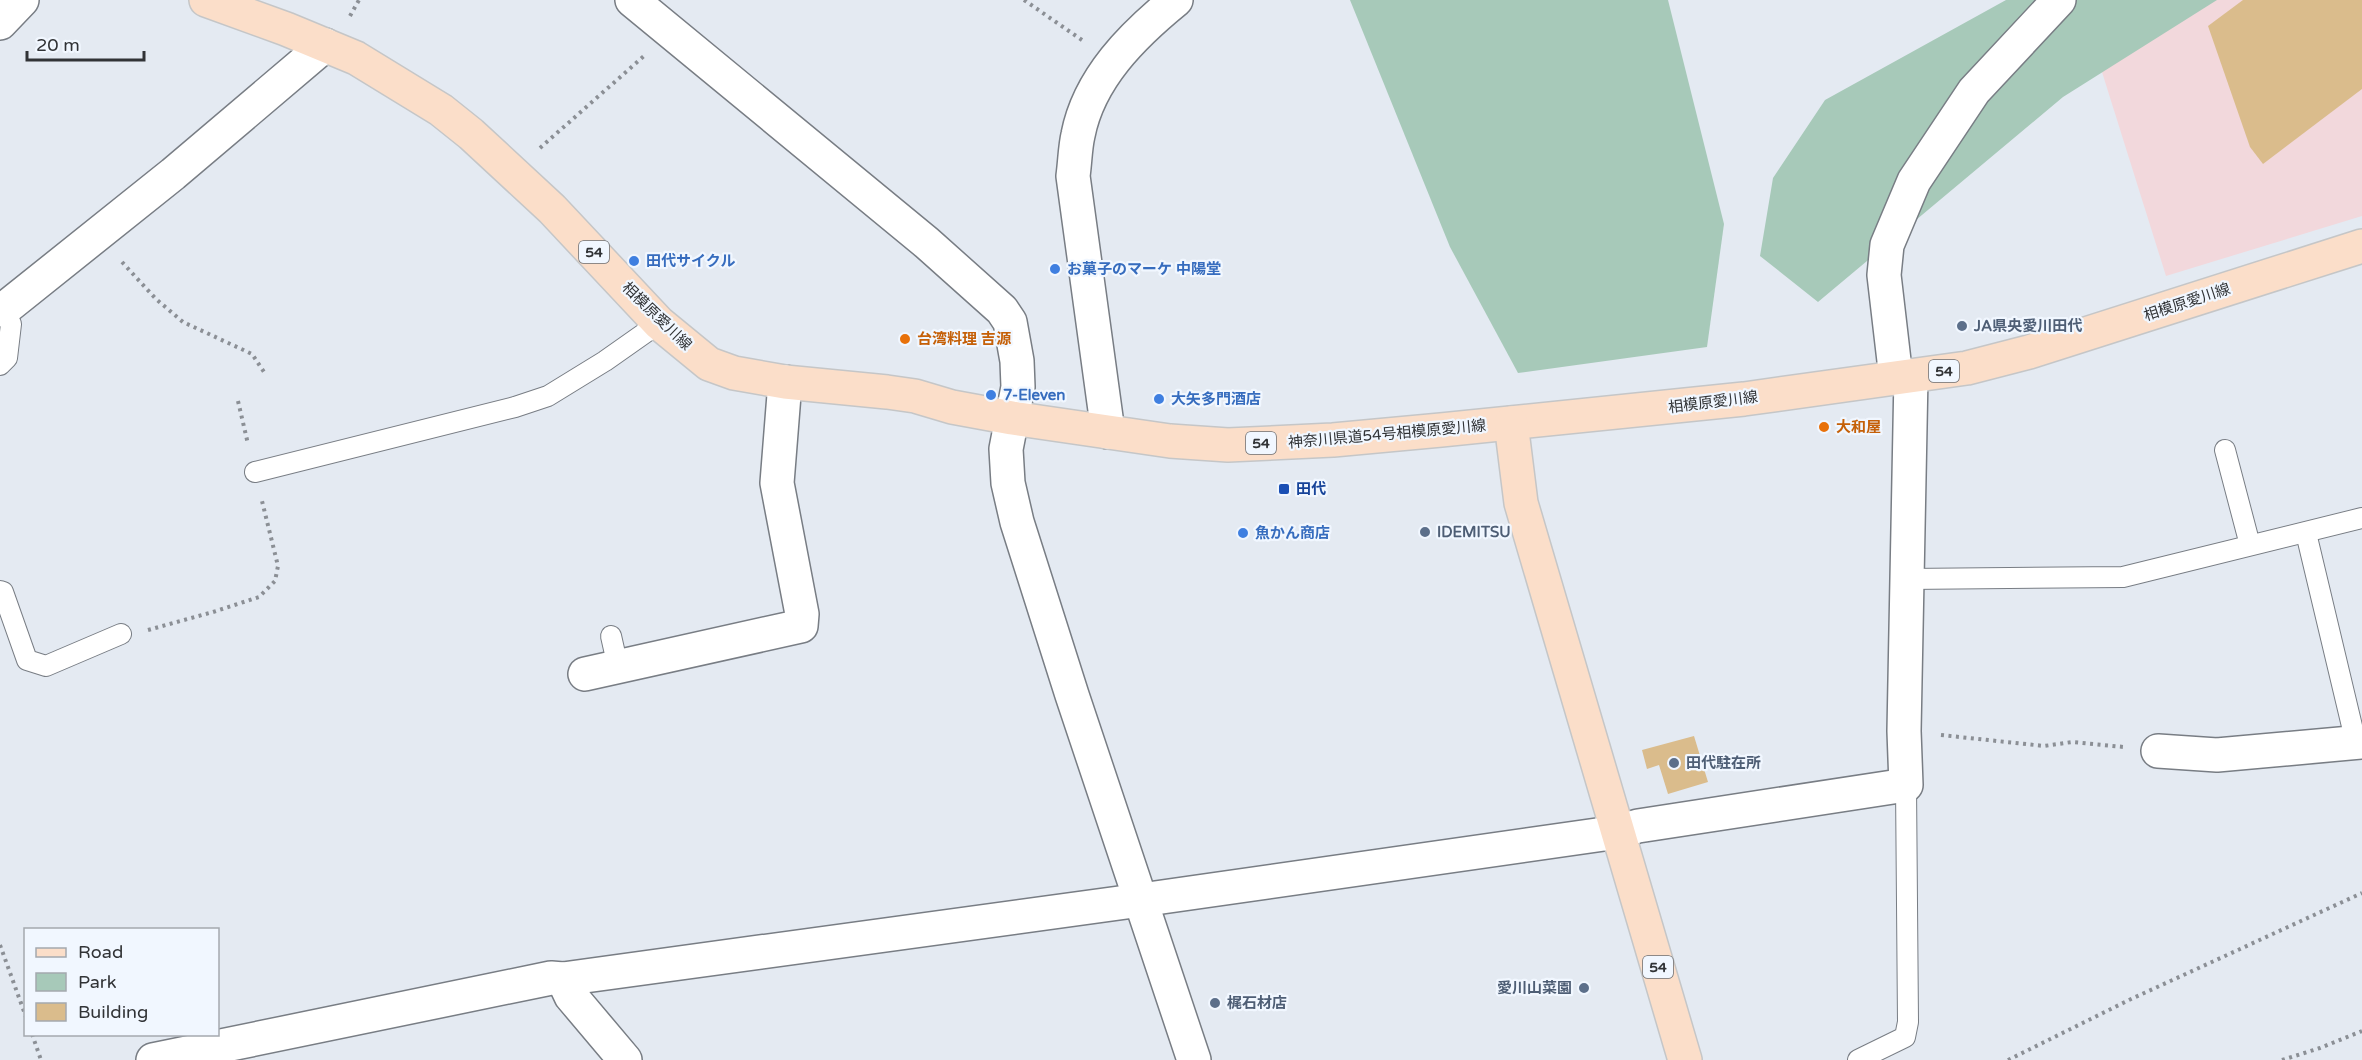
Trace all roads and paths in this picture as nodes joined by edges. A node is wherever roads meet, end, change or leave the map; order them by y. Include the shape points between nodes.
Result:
1 (22, 0) edge
2 (206, 0) edge
3 (632, 0) edge
4 (1024, 0) edge
5 (1176, 0) edge
6 (2059, 0) edge
7 (0, 23) edge
8 (671, 32) junction
9 (325, 45) junction
10 (1113, 61) junction
11 (512, 173) junction
12 (97, 235) junction
13 (2362, 246) edge
14 (2, 309) edge
15 (659, 322) junction
16 (0, 365) edge
17 (264, 372) dead end
18 (1904, 377) junction
19 (785, 382) junction
20 (238, 401) dead end
21 (1012, 418) junction
22 (1511, 423) junction
23 (1108, 432) junction
24 (2225, 450) dead end
25 (255, 472) junction
26 (2362, 518) edge
27 (2306, 533) junction
28 (2250, 545) junction
29 (1907, 579) junction
30 (0, 591) edge
31 (121, 634) joint
32 (585, 674) dead end
33 (1904, 731) junction
34 (2359, 742) edge
35 (2158, 751) joint
36 (1906, 785) junction
37 (1618, 831) junction
38 (2362, 893) edge
39 (1141, 900) junction
40 (0, 945) edge
41 (563, 979) junction
42 (24, 1011) edge
43 (2362, 1031) edge
44 (32, 1036) edge
45 (40, 1060) edge
46 (153, 1060) edge
47 (625, 1060) edge
48 (1194, 1060) edge
49 (1685, 1060) edge
50 (1858, 1060) edge
51 (2008, 1060) edge
52 (2282, 1060) edge

1 - 7 street
2 - 9 main road, 相模原愛川線 / 54
3 - 8 street
4 - 10 path
5 - 10 street via 1144,26
6 - 18 street via 1974,91 1914,181 1887,245 1884,275
8 - 11 path
8 - 21 street via 918,235 1002,310 1010,322 1017,361 1018,387
9 - 11 main road, 相模原愛川線 / 54 via 356,58 441,110
9 - 12 street
10 - 23 street via 1088,100 1078,135 1073,176
11 - 15 main road, 相模原愛川線 / 54 via 560,217
12 - 14 street
12 - 17 path via 156,299 183,322 252,354
13 - 18 main road, 相模原愛川線 / 54 via 2029,352 1967,368
14 - 16 lane via 11,324 7,358
15 - 19 main road, 相模原愛川線 / 54 via 709,364
15 - 25 lane via 548,396
18 - 22 main road, 相模原愛川線 / 54 via 1744,399
18 - 29 street
19 - 21 main road, 相模原愛川線 / 54 via 915,396
19 - 32 street via 777,483 801,626 615,652
20 - 25 path
21 - 23 main road, 神奈川県道54号相模原愛川線 / 54
21 - 39 street via 1006,449 1008,483 1017,522
22 - 23 main road, 神奈川県道54号相模原愛川線 / 54 via 1333,440 1228,445
22 - 37 main road, 54 via 1521,503
24 - 28 lane
25 - 31 path via 278,566 275,581 259,597
26 - 27 lane
27 - 28 lane
27 - 34 lane
28 - 29 lane via 2123,577
29 - 33 street
30 - 31 lane via 27,660 46,666
33 - 35 path via 2044,746 2072,742
33 - 36 street
34 - 35 street via 2217,755
36 - 37 street
36 - 50 lane via 1908,1022 1905,1037
37 - 39 street
37 - 49 main road, 54
38 - 51 path
39 - 41 street
39 - 48 street
40 - 42 path
41 - 46 street via 551,978
41 - 47 street via 571,996
43 - 52 path
44 - 45 path

